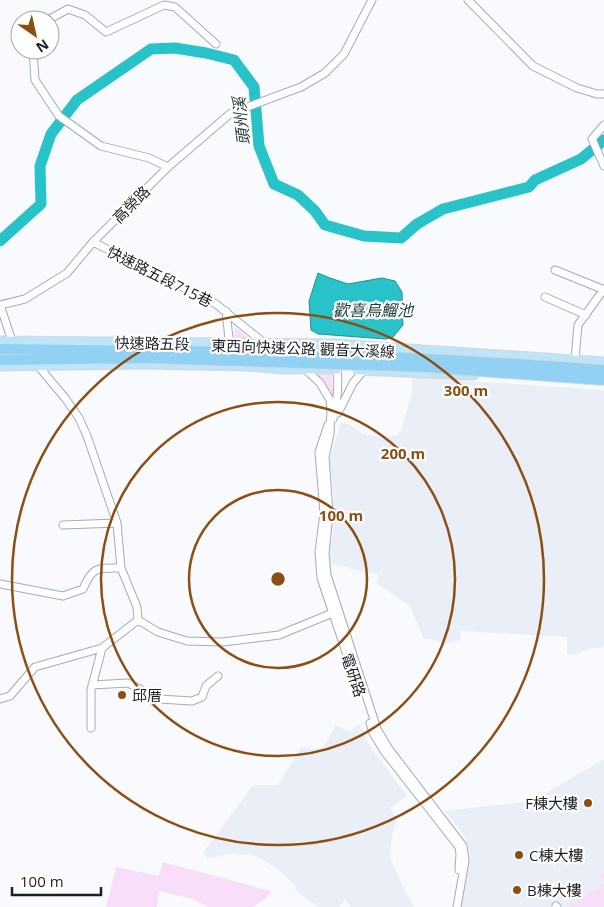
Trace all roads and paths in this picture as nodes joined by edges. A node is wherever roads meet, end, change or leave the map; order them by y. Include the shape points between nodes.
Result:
1 (372, 0) edge
2 (468, 0) edge
3 (60, 13) edge
4 (216, 44) dead end
5 (33, 60) edge
6 (604, 94) edge
7 (604, 125) edge
8 (604, 166) edge
9 (168, 167) junction
10 (93, 242) junction
11 (554, 270) dead end
12 (603, 289) edge
13 (545, 297) dead end
14 (0, 305) edge
15 (226, 311) junction
16 (586, 315) junction
17 (0, 341) edge
18 (12, 341) junction
19 (264, 343) junction
20 (230, 344) junction
21 (335, 344) junction
22 (0, 349) edge
23 (575, 359) junction
24 (0, 360) edge
25 (604, 362) edge
26 (0, 366) edge
27 (232, 366) junction
28 (39, 367) junction
29 (305, 369) junction
30 (338, 369) junction
31 (364, 370) junction
32 (604, 370) edge
33 (604, 380) edge
34 (604, 384) edge
35 (331, 418) junction
36 (331, 426) junction
37 (117, 523) junction
38 (63, 525) dead end
39 (121, 568) junction
40 (0, 584) edge
41 (336, 612) junction
42 (138, 620) junction
43 (102, 648) junction
44 (218, 676) dead end
45 (92, 685) junction
46 (0, 699) edge
47 (92, 728) dead end
48 (455, 907) edge

1 - 9 street, 高榮路 via 335,65 301,87 234,111
2 - 6 street via 533,66 577,88
3 - 4 street via 68,9 85,15 106,32 164,4 175,7
5 - 9 street via 36,80 60,116 101,146 149,158
7 - 8 street via 592,139
9 - 10 street, 高榮路
10 - 14 street, 高榮路 via 67,273 25,299
10 - 15 street, 快速路五段715巷
11 - 12 street
12 - 16 street
13 - 16 street
14 - 18 street
15 - 19 street, 快速路五段715巷
15 - 20 street, 快速路五段715巷
16 - 23 street via 578,325
17 - 18 main road, 快速路五段
18 - 20 main road, 快速路五段
19 - 20 main road, 快速路五段
19 - 21 main road, 快速路五段
20 - 27 street, 快速路五段715巷
21 - 23 main road, 快速路五段
21 - 30 street, 電研路
22 - 32 highway, 東西向快速公路 觀音大溪線, bridge via 426,358
23 - 25 main road, 快速路五段
24 - 33 highway, 東西向快速公路 觀音大溪線, bridge via 124,358 388,366
26 - 28 main road, 快速路五段
27 - 28 main road, 快速路五段
27 - 29 main road, 快速路五段
28 - 37 street via 79,418
29 - 30 main road, 快速路五段
29 - 35 street, 電研路 via 320,383 330,400
30 - 31 main road, 快速路五段
30 - 36 street, 電研路 via 338,403
31 - 34 main road, 快速路五段
31 - 36 street via 353,383
35 - 36 street, 電研路
35 - 41 street, 電研路 via 319,452 324,513 319,552 320,578
36 - 41 street, 電研路 via 325,457 329,513 325,554
37 - 38 street
37 - 39 street
39 - 40 street via 99,568 89,575 83,589 63,596
39 - 42 street via 137,607
41 - 42 street via 278,635 224,642 187,641 158,632
41 - 48 street, 電研路 via 373,733 459,848
42 - 43 street
43 - 45 street
43 - 46 street via 35,667 10,696
44 - 45 street via 206,686 202,697 192,701 159,699 128,683
45 - 47 street

